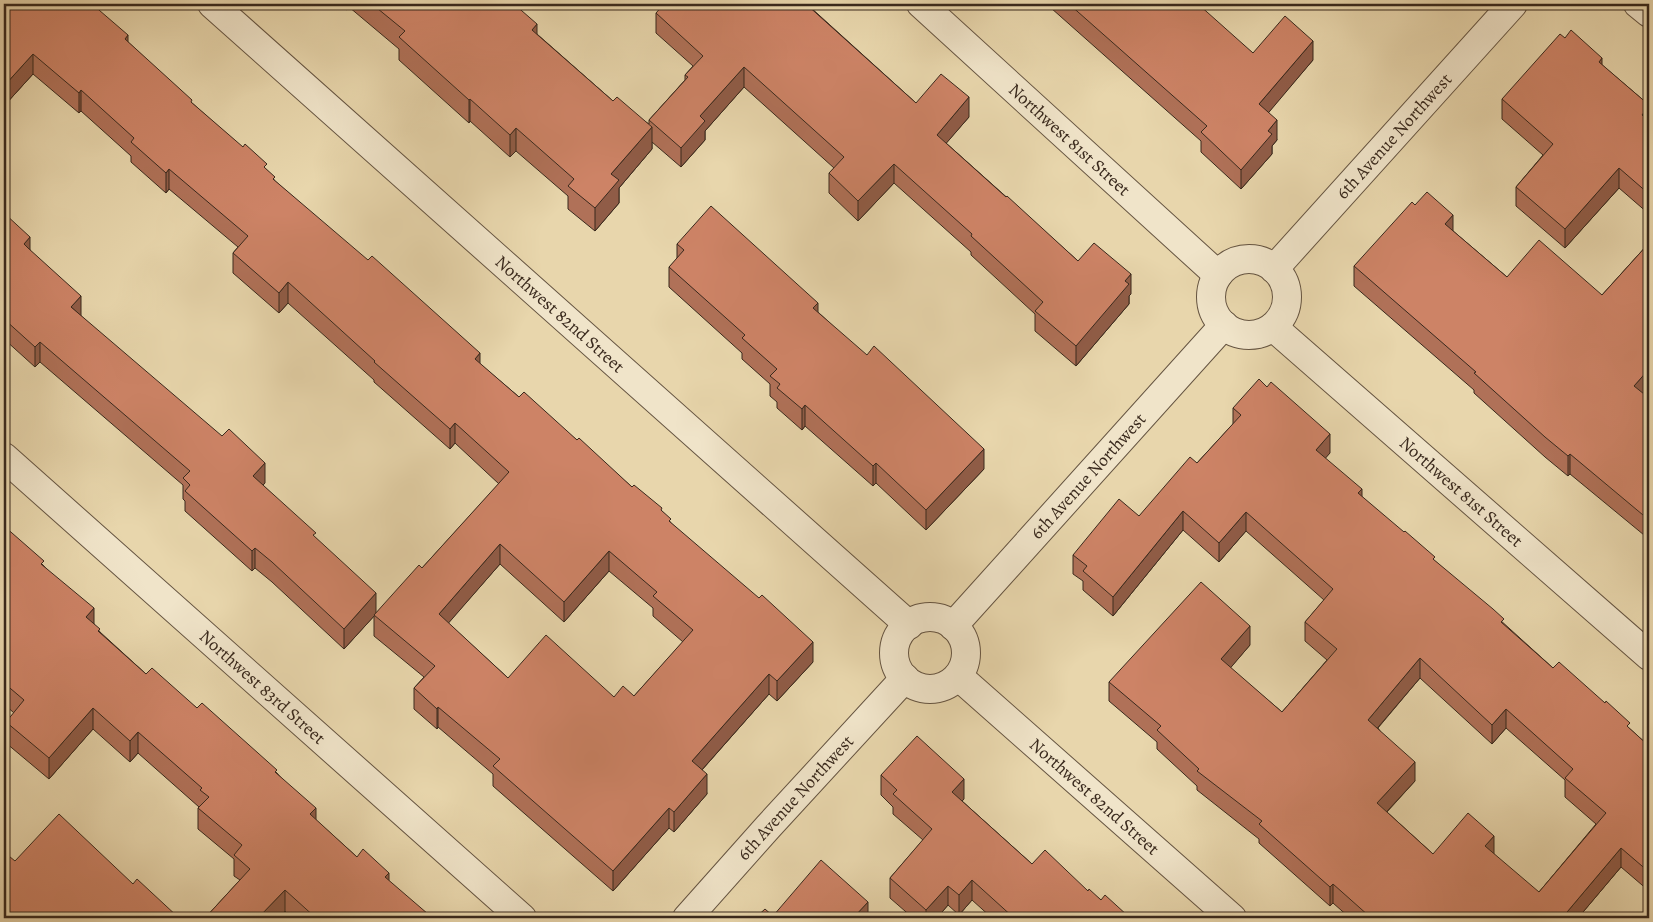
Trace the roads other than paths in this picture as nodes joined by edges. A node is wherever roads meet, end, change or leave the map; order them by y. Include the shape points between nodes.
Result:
1 (212, 4) edge
2 (921, 4) edge
3 (1514, 4) edge
4 (1638, 4) edge
5 (1649, 14) edge
6 (1274, 269) junction
7 (1218, 275) junction
8 (1224, 325) junction
9 (1273, 327) junction
10 (4, 457) edge
11 (908, 625) junction
12 (953, 626) junction
13 (1649, 656) edge
14 (958, 676) junction
15 (905, 678) junction
16 (522, 918) edge
17 (688, 918) edge
18 (1232, 918) edge

1 - 11 street, Northwest 82nd Street
2 - 7 street, Northwest 81st Street
3 - 6 street, 6th Avenue Northwest
4 - 5 street
6 - 7 street via 1259,260 1247,258 1223,268
6 - 9 street via 1285,284 1288,296 1284,313
7 - 8 street via 1211,292 1212,303
8 - 9 street via 1246,334 1262,333
8 - 12 street, 6th Avenue Northwest
9 - 13 street, Northwest 81st Street
10 - 16 street, Northwest 83rd Street
11 - 12 street via 919,619 931,618
11 - 15 street via 896,643 894,654 896,666
12 - 14 street via 961,635 966,649 966,658
14 - 15 street via 945,686 933,689 921,688
14 - 18 street, Northwest 82nd Street
15 - 17 street, 6th Avenue Northwest

